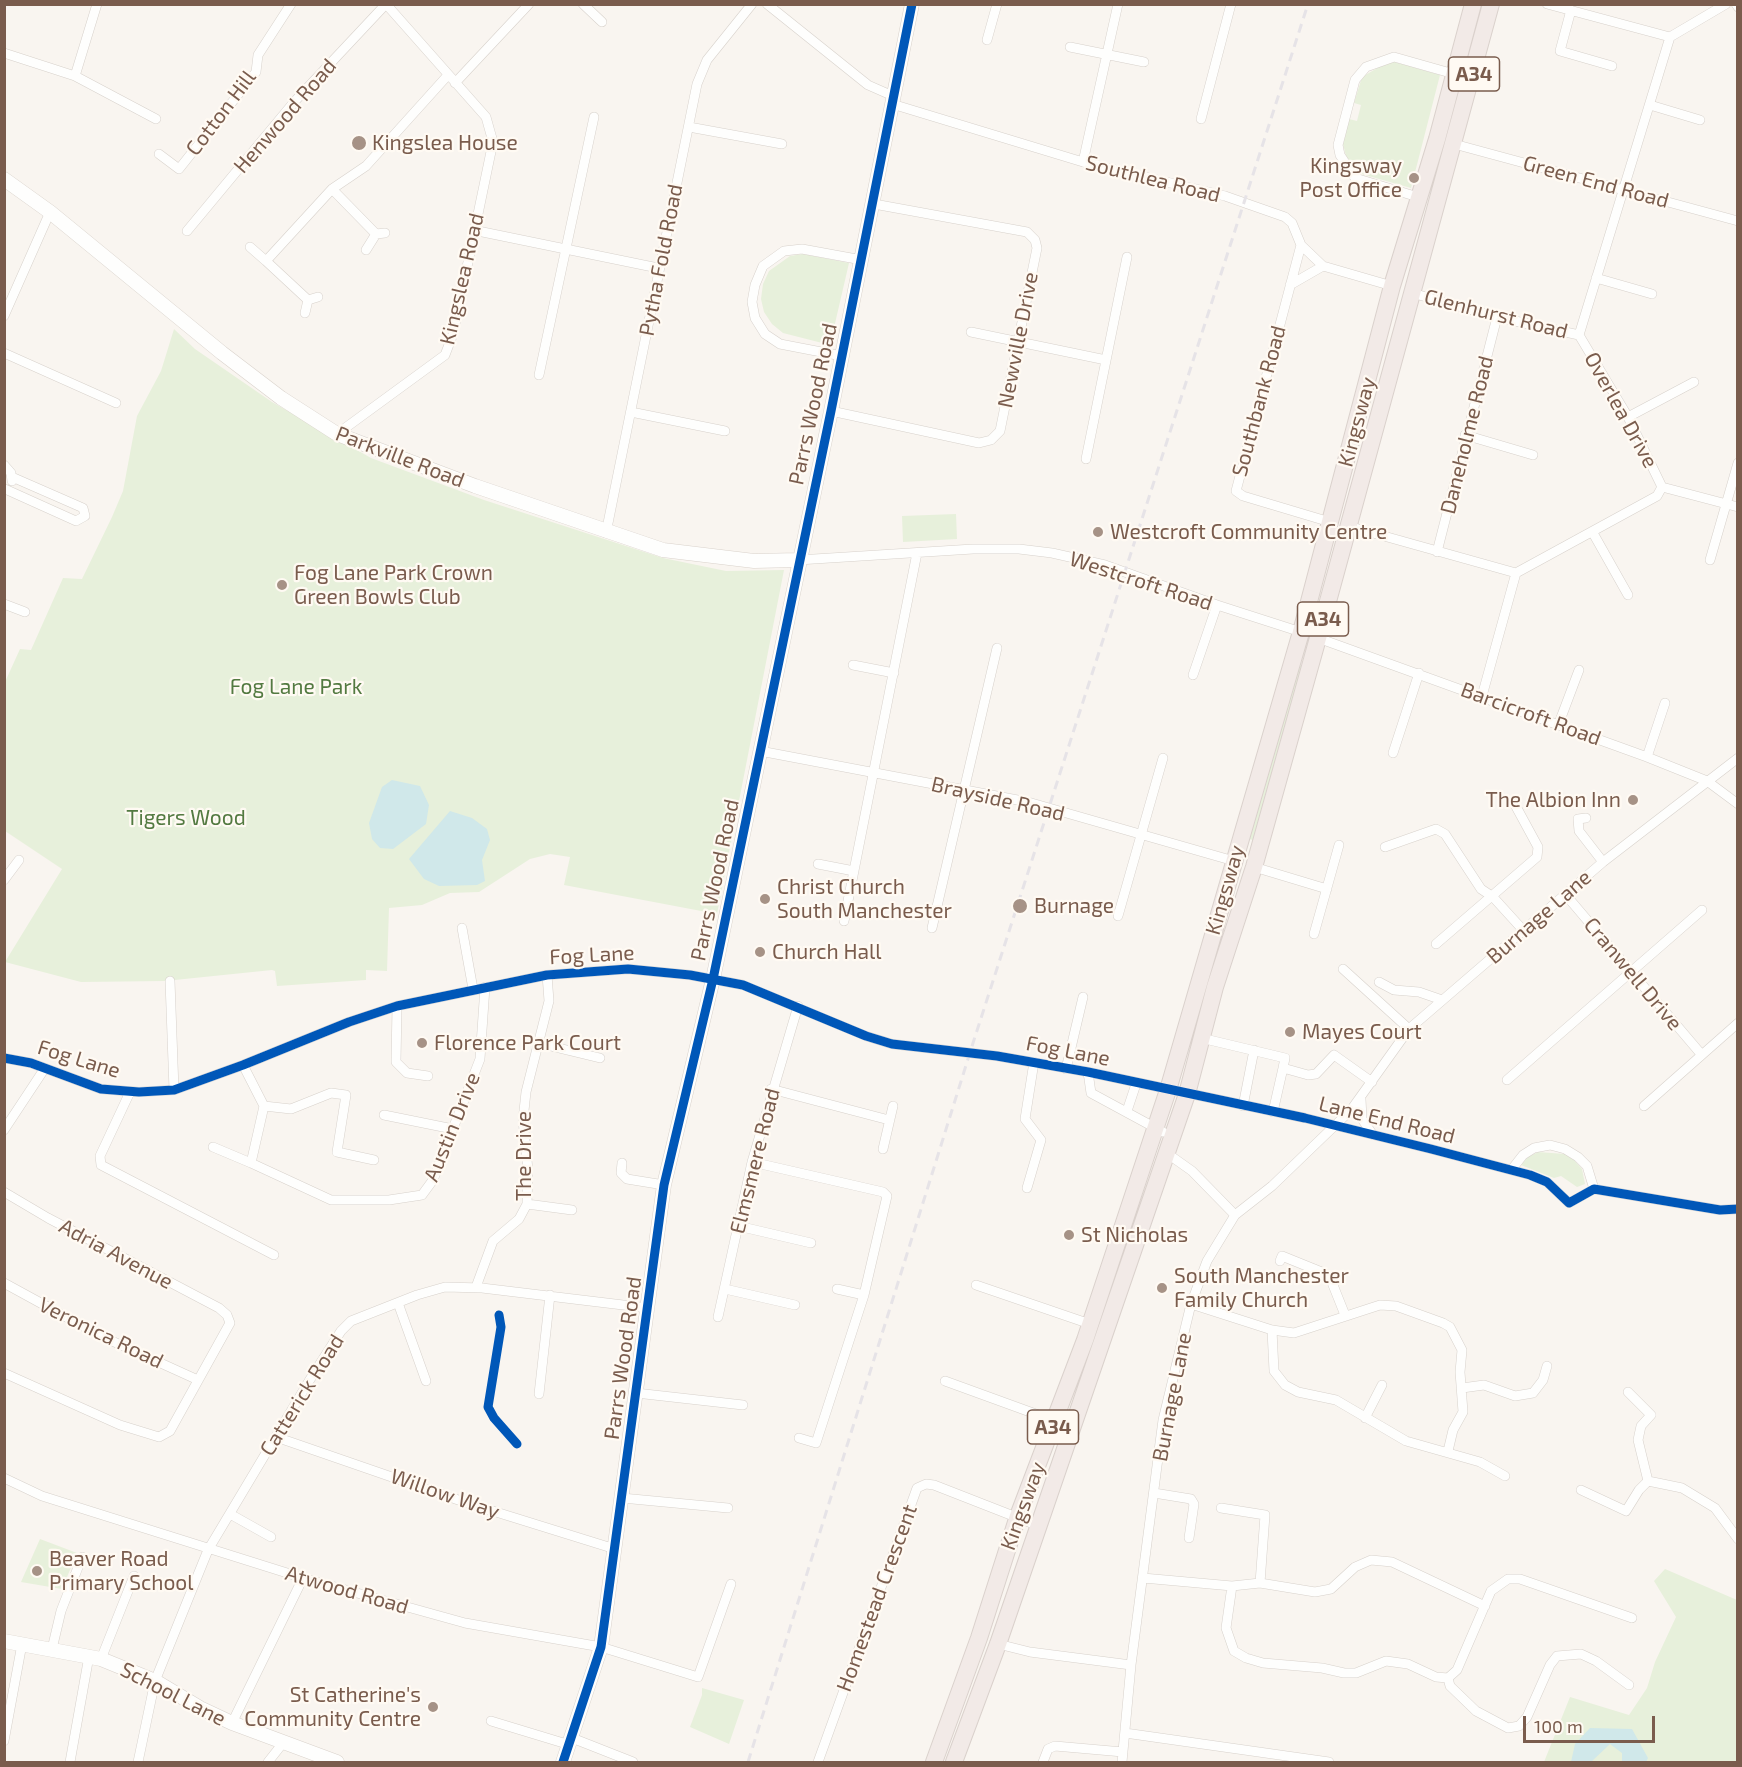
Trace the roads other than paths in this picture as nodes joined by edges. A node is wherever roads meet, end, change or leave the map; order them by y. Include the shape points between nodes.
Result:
1 (97, 4) edge
2 (291, 4) edge
3 (386, 4) edge
4 (530, 4) edge
5 (583, 4) edge
6 (752, 4) edge
7 (766, 4) edge
8 (912, 4) edge
9 (997, 4) edge
10 (1118, 4) edge
11 (1231, 4) edge
12 (1473, 4) edge
13 (1491, 4) edge
14 (1547, 4) edge
15 (1726, 4) edge
16 (1571, 10) junction
17 (602, 22) dead end
18 (1670, 37) junction
19 (987, 40) dead end
20 (1071, 47) dead end
21 (4, 53) edge
22 (1107, 56) junction
23 (1144, 62) dead end
24 (1612, 66) dead end
25 (1454, 74) junction
26 (448, 75) junction
27 (75, 76) junction
28 (455, 83) junction
29 (892, 100) junction
30 (1650, 105) junction
31 (594, 117) dead end
32 (156, 119) dead end
33 (1200, 119) dead end
34 (1700, 120) dead end
35 (689, 127) junction
36 (1437, 139) junction
37 (782, 144) dead end
38 (1454, 144) junction
39 (159, 154) dead end
40 (1083, 162) junction
41 (4, 178) edge
42 (332, 189) junction
43 (1622, 189) junction
44 (1418, 197) junction
45 (874, 204) junction
46 (50, 212) junction
47 (1737, 221) edge
48 (473, 230) junction
49 (187, 231) dead end
50 (1301, 245) junction
51 (250, 247) dead end
52 (567, 249) junction
53 (366, 250) dead end
54 (1127, 257) dead end
55 (862, 260) junction
56 (266, 261) junction
57 (1323, 266) junction
58 (658, 268) junction
59 (1596, 278) junction
60 (1290, 285) junction
61 (1392, 286) junction
62 (1412, 293) junction
63 (1652, 294) dead end
64 (318, 297) dead end
65 (308, 300) junction
66 (305, 313) dead end
67 (4, 316) edge
68 (1497, 318) junction
69 (971, 332) dead end
70 (1580, 335) junction
71 (1018, 342) junction
72 (4, 353) edge
73 (842, 357) junction
74 (1106, 360) junction
75 (539, 375) dead end
76 (1694, 382) dead end
77 (116, 404) dead end
78 (631, 411) junction
79 (831, 411) junction
80 (1628, 417) junction
81 (725, 431) dead end
82 (337, 434) junction
83 (1465, 435) junction
84 (1533, 455) dead end
85 (1086, 459) dead end
86 (1737, 463) edge
87 (4, 465) edge
88 (12, 477) junction
89 (1662, 488) junction
90 (5, 489) edge
91 (1726, 503) junction
92 (1737, 507) edge
93 (1330, 522) junction
94 (1348, 526) junction
95 (606, 533) junction
96 (1593, 533) junction
97 (1437, 552) junction
98 (917, 553) junction
99 (798, 560) junction
100 (1710, 560) dead end
101 (1516, 573) junction
102 (1628, 596) dead end
103 (4, 604) edge
104 (1217, 605) junction
105 (25, 612) dead end
106 (1301, 632) junction
107 (1318, 638) junction
108 (997, 648) dead end
109 (853, 665) dead end
110 (1580, 670) dead end
111 (894, 673) junction
112 (1419, 673) junction
113 (1193, 675) dead end
114 (1482, 696) junction
115 (1665, 703) dead end
116 (1559, 723) junction
117 (760, 751) junction
118 (1393, 753) dead end
119 (1647, 757) junction
120 (1163, 758) dead end
121 (1737, 758) edge
122 (874, 771) junction
123 (1707, 781) junction
124 (965, 790) junction
125 (1513, 801) dead end
126 (1737, 804) edge
127 (1586, 818) dead end
128 (1140, 836) junction
129 (1339, 845) dead end
130 (1384, 847) dead end
131 (19, 860) dead end
132 (1234, 861) junction
133 (1603, 862) junction
134 (818, 864) dead end
135 (1254, 867) junction
136 (854, 871) junction
137 (4, 880) edge
138 (1327, 889) junction
139 (1564, 894) junction
140 (1493, 897) junction
141 (1702, 910) dead end
142 (1118, 916) dead end
143 (844, 921) dead end
144 (462, 927) dead end
145 (932, 928) dead end
146 (1523, 930) junction
147 (1314, 934) dead end
148 (1436, 944) dead end
149 (1343, 969) dead end
150 (1631, 971) junction
151 (547, 975) junction
152 (713, 979) junction
153 (170, 981) dead end
154 (1380, 982) dead end
155 (485, 987) junction
156 (1215, 987) junction
157 (473, 989) junction
158 (1083, 997) dead end
159 (1442, 1000) junction
160 (397, 1006) junction
161 (798, 1006) junction
162 (1737, 1023) edge
163 (1409, 1029) junction
164 (1202, 1038) junction
165 (538, 1043) junction
166 (1254, 1050) junction
167 (1701, 1054) junction
168 (4, 1058) edge
169 (600, 1058) dead end
170 (1034, 1062) junction
171 (243, 1065) junction
172 (45, 1068) junction
173 (1066, 1068) junction
174 (1283, 1068) junction
175 (1089, 1072) junction
176 (428, 1076) dead end
177 (1507, 1080) dead end
178 (1372, 1082) junction
179 (1136, 1084) junction
180 (771, 1089) junction
181 (174, 1090) junction
182 (1168, 1090) junction
183 (130, 1092) junction
184 (1188, 1094) junction
185 (1362, 1097) junction
186 (264, 1106) junction
187 (893, 1106) dead end
188 (1243, 1106) junction
189 (1644, 1106) dead end
190 (1127, 1111) junction
191 (1272, 1112) junction
192 (384, 1115) dead end
193 (889, 1120) junction
194 (1336, 1126) junction
195 (453, 1129) junction
196 (4, 1130) edge
197 (1159, 1131) junction
198 (1375, 1136) junction
199 (213, 1147) dead end
200 (882, 1149) dead end
201 (1168, 1154) junction
202 (374, 1160) dead end
203 (752, 1162) junction
204 (251, 1163) junction
205 (622, 1163) dead end
206 (1512, 1169) junction
207 (664, 1185) junction
208 (1027, 1188) dead end
209 (1594, 1189) junction
210 (4, 1192) edge
211 (1146, 1198) junction
212 (527, 1204) junction
213 (1737, 1209) edge
214 (572, 1210) dead end
215 (1235, 1215) junction
216 (738, 1226) junction
217 (1122, 1231) junction
218 (810, 1243) dead end
219 (274, 1255) dead end
220 (1280, 1261) dead end
221 (4, 1283) edge
222 (976, 1285) dead end
223 (476, 1287) junction
224 (724, 1289) junction
225 (837, 1289) dead end
226 (550, 1295) junction
227 (864, 1295) junction
228 (398, 1302) junction
229 (1191, 1304) junction
230 (795, 1305) dead end
231 (648, 1308) junction
232 (1345, 1315) junction
233 (718, 1317) dead end
234 (1090, 1324) junction
235 (1272, 1330) junction
236 (1548, 1366) dead end
237 (4, 1373) edge
238 (198, 1380) junction
239 (426, 1381) dead end
240 (945, 1381) dead end
241 (1383, 1385) dead end
242 (1462, 1388) junction
243 (1628, 1392) dead end
244 (636, 1393) junction
245 (539, 1394) dead end
246 (743, 1405) dead end
247 (1365, 1418) junction
248 (1055, 1421) junction
249 (276, 1437) junction
250 (799, 1438) dead end
251 (1448, 1451) junction
252 (1505, 1476) dead end
253 (4, 1478) edge
254 (1648, 1482) junction
255 (1581, 1490) dead end
256 (1154, 1493) junction
257 (622, 1498) junction
258 (728, 1508) dead end
259 (1221, 1508) dead end
260 (230, 1514) junction
261 (1018, 1516) junction
262 (1039, 1526) junction
263 (271, 1537) dead end
264 (1189, 1538) dead end
265 (1737, 1539) edge
266 (208, 1550) junction
267 (615, 1550) junction
268 (82, 1557) dead end
269 (134, 1576) dead end
270 (303, 1578) junction
271 (1143, 1578) junction
272 (1260, 1583) junction
273 (731, 1584) dead end
274 (1232, 1586) junction
275 (1485, 1606) junction
276 (1632, 1618) dead end
277 (4, 1641) edge
278 (22, 1644) junction
279 (999, 1644) junction
280 (601, 1647) junction
281 (52, 1649) junction
282 (95, 1658) junction
283 (1131, 1665) junction
284 (1448, 1678) junction
285 (155, 1681) junction
286 (1629, 1685) dead end
287 (491, 1721) dead end
288 (232, 1723) junction
289 (1125, 1733) junction
290 (4, 1741) edge
291 (571, 1742) junction
292 (283, 1743) junction
293 (1123, 1752) junction
294 (70, 1762) edge
295 (138, 1762) edge
296 (268, 1762) edge
297 (337, 1762) edge
298 (563, 1762) edge
299 (633, 1762) edge
300 (818, 1762) edge
301 (934, 1762) edge
302 (954, 1762) edge
303 (1042, 1762) edge
304 (1122, 1762) edge
305 (1329, 1762) edge

1 - 27 street
2 - 39 street, Cotton Hill via 258,55 256,72 179,169
3 - 26 street, Kingslea Road
3 - 49 street, Henwood Road via 295,101
4 - 28 street
5 - 17 street
6 - 35 street, Pytha Fold Road via 701,70
7 - 29 street, Southlea Road
8 - 29 street, Parrs Wood Road
9 - 19 street
10 - 22 street
11 - 33 street
12 - 25 highway, Kingsway / A34
13 - 38 highway, Kingsway / A34
14 - 16 street
15 - 18 street
16 - 18 street
16 - 24 street via 1560,51
18 - 30 street, Overlea Drive
20 - 22 street
21 - 27 street
22 - 23 street
22 - 40 street
25 - 36 highway, Kingsway / A34
25 - 44 street via 1394,57 1366,67 1355,80 1338,145 1340,155 1356,178
26 - 28 street, Kingslea Road
26 - 42 street via 366,166
27 - 32 street
28 - 48 street, Kingslea Road via 486,117 493,142
29 - 40 street, Southlea Road
29 - 45 street, Parrs Wood Road
30 - 34 street
30 - 43 street, Overlea Drive
31 - 52 street
35 - 37 street
35 - 58 street, Pytha Fold Road
36 - 38 highway
36 - 44 highway, Kingsway / A34
38 - 43 street, Green End Road
38 - 62 highway, Kingsway / A34
40 - 50 street, Southlea Road via 1225,196 1285,217 1292,223
41 - 46 street, Parkville Road
42 - 53 street via 381,233
42 - 56 street
43 - 47 street, Green End Road
43 - 59 street, Overlea Drive
44 - 61 highway, Kingsway / A34
45 - 55 street, Parrs Wood Road
45 - 71 street, Newville Drive via 1027,232 1037,248
46 - 67 street
46 - 82 street, Parkville Road via 222,353
48 - 52 street
48 - 82 street, Kingslea Road via 445,355
50 - 57 street, Southlea Road
50 - 60 street, Southbank Road
51 - 56 street
52 - 58 street
52 - 75 street
54 - 74 street
55 - 73 street, Parrs Wood Road
55 - 73 street via 802,249 784,251 763,266 754,285 755,318 765,334 780,344
56 - 65 street
57 - 60 street
57 - 61 street, Southlea Road
58 - 78 street, Pytha Fold Road
59 - 63 street
59 - 70 street, Overlea Drive
60 - 93 street, Southbank Road via 1236,491
61 - 93 highway, Kingsway / A34
62 - 68 street, Glenhurst Road
62 - 94 highway, Kingsway / A34
64 - 65 street
65 - 66 street
68 - 70 street, Glenhurst Road
68 - 83 street, Daneholme Road
69 - 71 street
70 - 80 street, Overlea Drive
71 - 74 street
71 - 79 street, Newville Drive via 1000,431 991,440 979,443
72 - 77 street
73 - 79 street, Parrs Wood Road
74 - 85 street
76 - 80 street
78 - 81 street
78 - 95 street, Pytha Fold Road
79 - 99 street, Parrs Wood Road
80 - 89 street, Overlea Drive
82 - 95 street, Parkville Road
83 - 84 street
83 - 97 street, Daneholme Road
86 - 91 street
87 - 88 street
88 - 90 street
88 - 90 street via 83,508 85,516 76,521
89 - 91 street, Overlea Drive
89 - 96 street via 1657,496
91 - 92 street, Overlea Drive
91 - 100 street
93 - 106 highway, Kingsway / A34
94 - 97 street
94 - 107 highway, Kingsway / A34
95 - 99 street, Parkville Road via 663,550 721,559
96 - 101 street
96 - 102 street
97 - 101 street
98 - 99 street, Westcroft Road
98 - 104 street, Westcroft Road via 1008,549 1052,553 1105,565
98 - 111 street
99 - 117 street, Parrs Wood Road
101 - 114 street
103 - 105 street
104 - 106 street, Westcroft Road
104 - 113 street
106 - 132 highway, Kingsway / A34
107 - 112 street, Barcicroft Road
107 - 135 highway, Kingsway / A34
108 - 124 street
109 - 111 street
110 - 116 street
111 - 122 street
112 - 114 street, Barcicroft Road
112 - 118 street
114 - 116 street, Barcicroft Road
115 - 119 street
116 - 119 street, Barcicroft Road
117 - 122 street, Brayside Road
117 - 152 street, Parrs Wood Road
119 - 123 street, Barcicroft Road
120 - 128 street
121 - 123 street, Burnage Lane
122 - 124 street, Brayside Road
122 - 136 street
123 - 126 street, Barcicroft Road
123 - 133 street, Burnage Lane
124 - 128 street, Brayside Road via 1028,802
124 - 145 street
125 - 140 street via 1538,847 1538,857
127 - 133 street via 1578,819 1579,831
128 - 132 street, Brayside Road
128 - 142 street
129 - 138 street
130 - 140 street via 1436,829 1445,834 1481,889
131 - 137 street
132 - 182 highway, Kingsway / A34
133 - 139 street, Burnage Lane
134 - 136 street
135 - 138 street
135 - 156 highway, Kingsway / A34
136 - 143 street
138 - 147 street
139 - 146 street, Burnage Lane
139 - 150 street, Cranwell Drive
140 - 146 street
140 - 148 street
141 - 150 street
144 - 157 street
146 - 159 street, Burnage Lane
149 - 163 street
150 - 167 street, Cranwell Drive
150 - 177 street
151 - 152 street, Fog Lane via 628,969
151 - 155 street, Fog Lane
151 - 165 street, The Drive via 549,1001
152 - 161 street, Fog Lane via 742,985
152 - 207 street, Parrs Wood Road
153 - 181 street
154 - 159 street via 1394,990 1419,992
155 - 157 street, Fog Lane
155 - 195 street, Austin Drive via 480,1059
156 - 164 highway, Kingsway / A34
156 - 182 highway via 1202,1010 1181,1080 1177,1087
157 - 160 street, Fog Lane
158 - 173 street
159 - 163 street, Burnage Lane
160 - 171 street, Fog Lane
160 - 176 street via 396,1062 407,1073
161 - 170 street, Fog Lane via 892,1044
161 - 180 street, Elmsmere Road
162 - 167 street
163 - 178 street, Burnage Lane
164 - 166 street
164 - 184 highway, Kingsway / A34
165 - 169 street
165 - 212 street, The Drive via 523,1120
166 - 174 street via 1286,1058
166 - 188 street
167 - 189 street
168 - 172 street, Fog Lane
170 - 173 street, Fog Lane
170 - 208 street, Fog Lane via 1025,1119 1038,1133 1041,1143
171 - 181 street, Fog Lane
171 - 186 street
172 - 183 street, Fog Lane via 101,1089
172 - 196 street
173 - 175 street, Fog Lane
174 - 178 street via 1308,1076 1316,1074 1335,1055
174 - 191 street
175 - 179 street, Fog Lane
175 - 190 street, Fog Lane via 1090,1093
178 - 185 street, Burnage Lane
179 - 182 street, Fog Lane
179 - 190 street
180 - 193 street
180 - 203 street, Elmsmere Road
181 - 183 street, Fog Lane
182 - 184 street, Fog Lane
182 - 197 highway, Kingsway / A34
183 - 219 street via 100,1156 100,1165
184 - 188 street, Lane End Road
184 - 197 highway via 1176,1099
184 - 201 highway, Kingsway / A34
185 - 194 street, Burnage Lane
185 - 198 street via 1362,1119
186 - 202 street via 291,1109 331,1093 346,1095 337,1152
186 - 204 street
187 - 193 street
188 - 191 street, Lane End Road
190 - 197 street, Fog Lane
191 - 194 street, Lane End Road
192 - 195 street
193 - 200 street
194 - 198 street, Lane End Road
194 - 215 street, Burnage Lane
195 - 204 street, Austin Drive via 434,1180 422,1195 407,1199 331,1200
197 - 211 highway
197 - 217 highway, Kingsway / A34
198 - 206 street, Lane End Road
199 - 204 street, Austin Drive
201 - 211 highway, Kingsway / A34
201 - 215 street via 1192,1171
203 - 216 street, Elmsmere Road
203 - 227 street via 887,1196
205 - 207 street via 621,1173 627,1179
206 - 209 street, Lane End Road via 1547,1182 1569,1203
206 - 209 street via 1534,1148 1550,1145 1578,1157 1587,1166
207 - 231 street, Parrs Wood Road
209 - 213 street via 1720,1210
210 - 238 street, Adria Avenue via 224,1310 230,1323 228,1329
211 - 217 highway
211 - 262 highway, Kingsway / A34
212 - 214 street
212 - 223 street, The Drive via 519,1219 493,1241
215 - 229 street, Burnage Lane via 1207,1261
216 - 218 street
216 - 224 street, Elmsmere Road
217 - 234 highway, Kingsway / A34
220 - 232 street via 1282,1256 1324,1273 1331,1280
221 - 238 street, Veronica Road via 101,1336
222 - 234 street
223 - 226 street, Catterick Road
223 - 228 street, Catterick Road via 437,1288
224 - 230 street
224 - 233 street, Elmsmere Road
225 - 227 street
226 - 231 street, Catterick Road
226 - 245 street
227 - 250 street via 816,1443
228 - 239 street
228 - 249 street, Catterick Road via 345,1327
229 - 235 street
229 - 256 street, Burnage Lane via 1163,1420
231 - 244 street, Parrs Wood Road
232 - 235 street via 1293,1333
232 - 242 street via 1380,1305 1396,1306 1450,1327 1462,1350
234 - 248 highway, Kingsway / A34
235 - 247 street via 1274,1371 1285,1385 1298,1392 1336,1400
236 - 242 street via 1533,1394 1515,1396 1484,1385
237 - 238 street via 153,1437 165,1435
240 - 248 street
241 - 247 street
242 - 251 street via 1463,1412
243 - 254 street via 1651,1415 1641,1426 1638,1440
244 - 246 street
244 - 257 street, Parrs Wood Road
247 - 251 street via 1407,1441
248 - 261 highway, Kingsway / A34
249 - 260 street, Catterick Road
249 - 267 street, Willow Way
251 - 252 street
253 - 266 street, Atwood Road via 42,1496
254 - 255 street via 1626,1511
254 - 265 street via 1682,1488 1704,1499
256 - 264 street via 1191,1499 1194,1504
256 - 271 street, Burnage Lane
257 - 258 street
257 - 267 street, Parrs Wood Road
259 - 272 street via 1265,1515
260 - 263 street
260 - 266 street, Catterick Road
261 - 262 street, Homestead Crescent
261 - 300 street, Homestead Crescent via 934,1485 917,1488
261 - 301 highway, Kingsway / A34
262 - 279 highway, Kingsway / A34
266 - 270 street, Atwood Road
266 - 285 street, Catterick Road
267 - 280 street, Parrs Wood Road
268 - 281 street via 61,1611
269 - 282 street
270 - 280 street, Atwood Road via 465,1623
270 - 288 street
271 - 274 street
271 - 283 street, Burnage Lane
272 - 274 street
272 - 275 street via 1314,1592 1331,1589 1354,1567 1371,1560 1392,1562
273 - 280 street, Atwood Road via 698,1677
274 - 284 street via 1226,1628 1234,1651 1246,1658 1344,1673 1396,1661
275 - 276 street via 1498,1584 1520,1579
275 - 284 street via 1457,1670
277 - 278 street, School Lane
278 - 281 street, School Lane
278 - 290 street
279 - 283 street via 1030,1652
279 - 302 highway, Kingsway / A34
280 - 291 street, Parrs Wood Road
281 - 282 street, School Lane
282 - 285 street, School Lane
282 - 294 street
283 - 289 street, Burnage Lane
284 - 286 street via 1450,1686 1476,1711 1508,1728 1520,1726 1527,1717 1557,1656 1581,1654
285 - 288 street, School Lane
285 - 295 street, Catterick Road
287 - 291 street
288 - 292 street, School Lane
289 - 293 street, Burnage Lane
289 - 305 street
291 - 298 street, Parrs Wood Road
291 - 299 street
292 - 296 street
292 - 297 street, School Lane
293 - 303 street via 1055,1746 1048,1749
293 - 304 street, Burnage Lane

